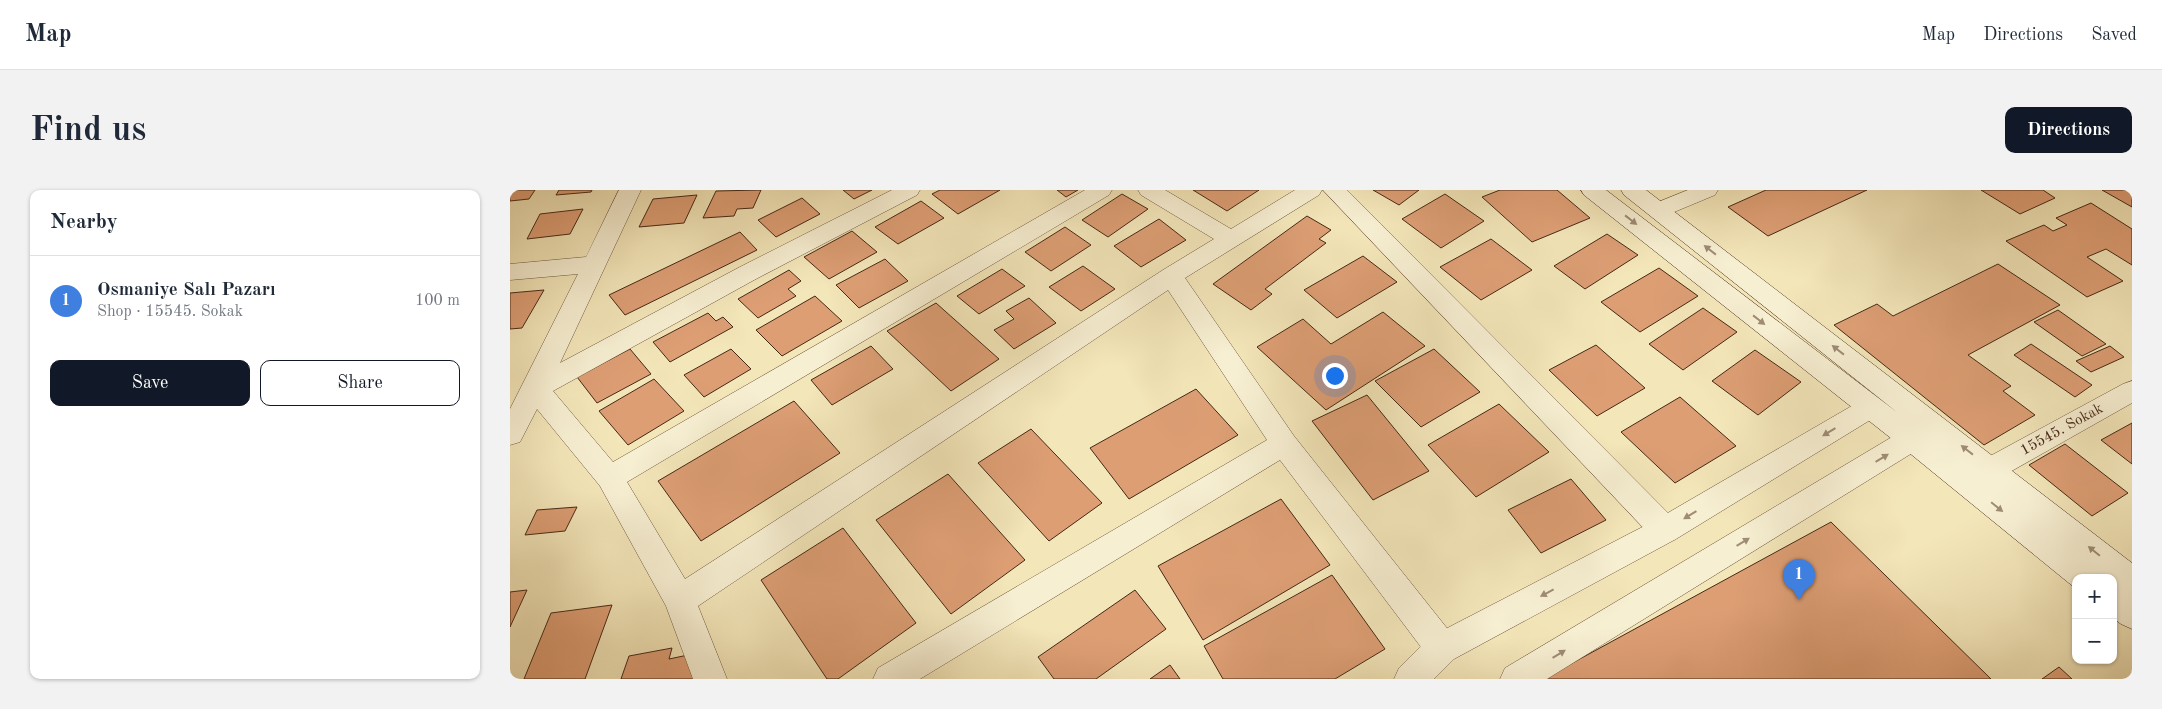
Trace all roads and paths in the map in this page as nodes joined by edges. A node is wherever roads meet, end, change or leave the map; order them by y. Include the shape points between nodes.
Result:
1 (630, 190) edge
2 (909, 190) edge
3 (1100, 190) edge
4 (1149, 190) edge
5 (1310, 190) edge
6 (1334, 190) edge
7 (1592, 190) edge
8 (1632, 190) edge
9 (1707, 190) edge
10 (1659, 210) junction
11 (1230, 238) junction
12 (595, 264) junction
13 (510, 272) edge
14 (1171, 276) junction
15 (535, 388) junction
16 (2132, 391) edge
17 (510, 401) edge
18 (1871, 407) junction
19 (510, 434) edge
20 (1912, 439) junction
21 (1284, 444) junction
22 (1991, 469) junction
23 (610, 478) junction
24 (1666, 530) junction
25 (2081, 574) edge
26 (2132, 582) edge
27 (680, 600) junction
28 (2117, 602) edge
29 (2132, 614) edge
30 (1442, 648) junction
31 (710, 679) edge
32 (890, 679) edge
33 (1411, 679) edge
34 (1518, 679) edge

1 - 12 street
2 - 15 street
3 - 23 street
4 - 11 street
5 - 11 street
6 - 24 street
7 -> 18 street
8 - 10 street
9 - 10 street
22 -> 10 street
11 - 14 street
12 - 13 street
12 - 15 street
14 - 21 street
14 - 27 street
15 - 17 street
15 - 19 street
15 - 23 street
16 - 22 street, 15545. Sokak
18 - 20 street
18 -> 24 street
20 -> 25 street
34 -> 20 street
21 - 30 street
21 - 32 street
26 -> 22 street
23 - 27 street
24 -> 30 street
27 - 31 street
28 - 29 street
30 - 33 street

